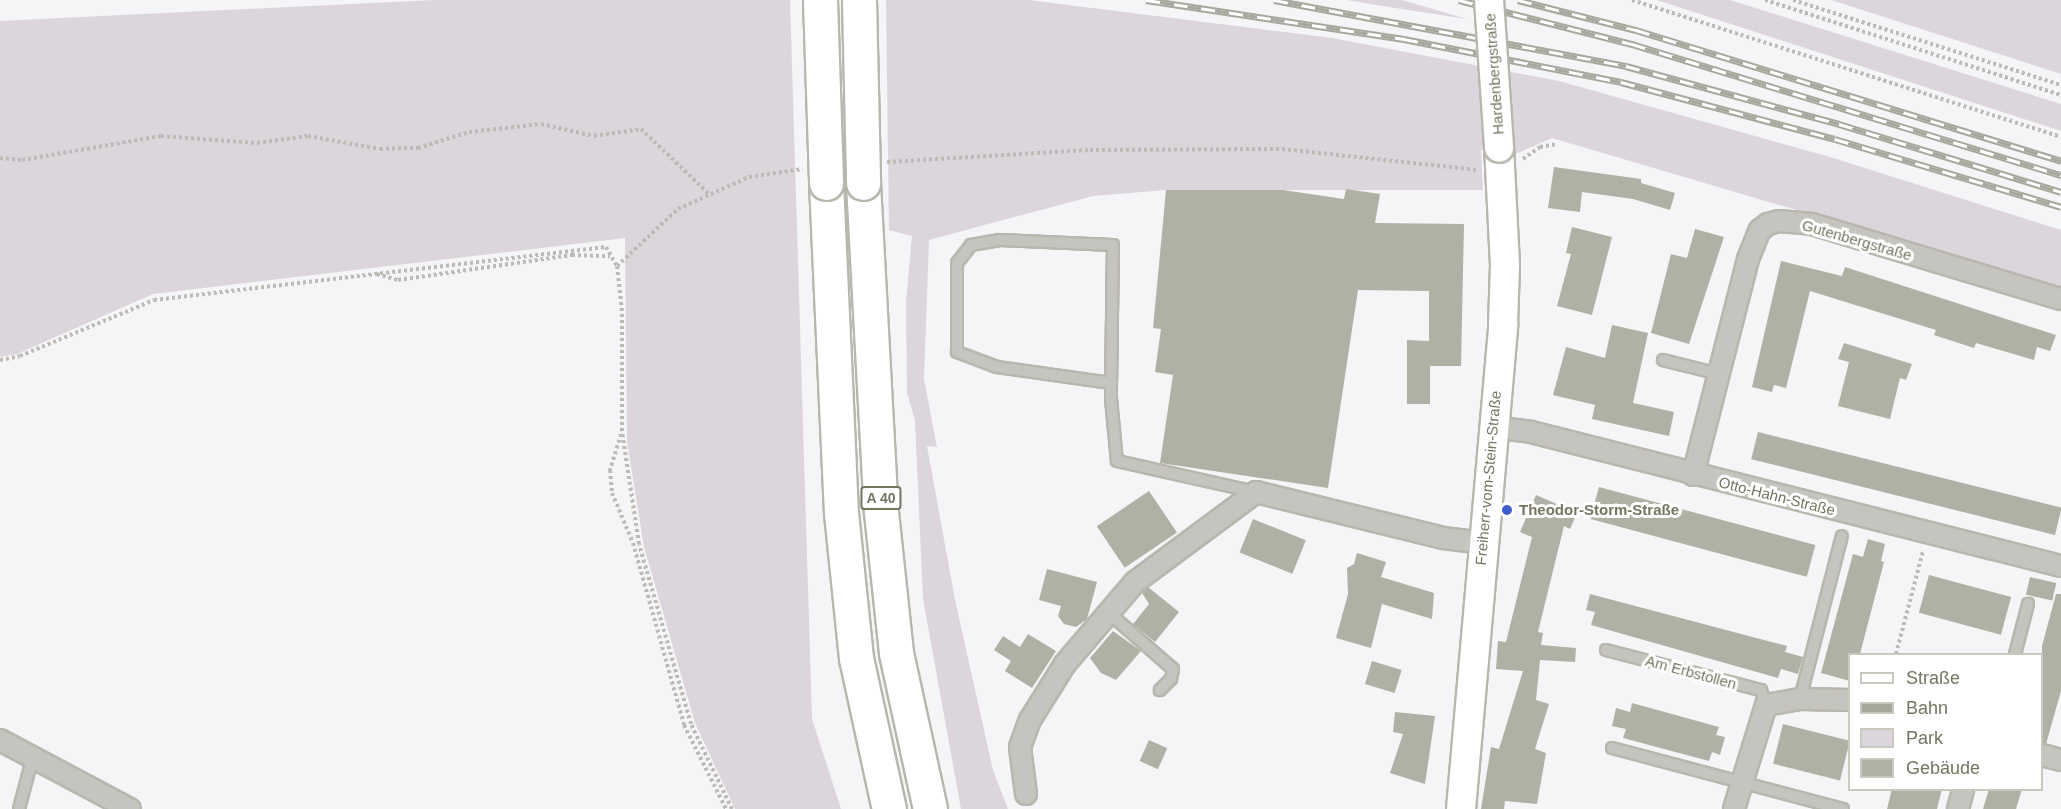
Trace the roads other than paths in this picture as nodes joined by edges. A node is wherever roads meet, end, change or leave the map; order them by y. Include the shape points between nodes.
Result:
1 (820, 0) edge
2 (859, 0) edge
3 (1489, 0) edge
4 (1500, 160) joint
5 (2061, 299) edge
6 (1663, 360) dead end
7 (1719, 374) junction
8 (1111, 383) junction
9 (1492, 427) junction
10 (1693, 475) junction
11 (1256, 492) junction
12 (1842, 536) dead end
13 (1482, 543) junction
14 (2061, 566) edge
15 (2028, 604) dead end
16 (1109, 613) junction
17 (1606, 650) dead end
18 (2015, 653) edge
19 (1160, 690) dead end
20 (1800, 699) junction
21 (1848, 700) edge
22 (1766, 705) junction
23 (0, 740) edge
24 (1612, 748) dead end
25 (2043, 755) edge
26 (33, 756) junction
27 (2061, 760) edge
28 (1742, 783) junction
29 (1963, 791) edge
30 (1026, 794) dead end
31 (19, 809) edge
32 (130, 809) edge
33 (889, 809) edge
34 (930, 809) edge
35 (1461, 809) edge
36 (1734, 809) edge
37 (1843, 809) edge
38 (1958, 809) edge

1 - 33 highway, A 40, bridge via 841,513 856,658
2 - 34 highway, A 40, bridge via 863,183 882,512 896,653
3 - 4 street, Hardenbergstraße, bridge
4 - 9 street, Freiherr-vom-Stein-Straße via 1505,265
5 - 7 street, Gutenbergstraße via 1812,224 1779,220 1760,230 1748,259
6 - 7 lane
7 - 10 street, Gutenbergstraße
8 - 8 lane via 1113,245 1000,240 971,245 957,263 957,352 997,367
8 - 11 lane via 1117,461
9 - 10 street, Otto-Hahn-Straße via 1531,432
9 - 13 street, Freiherr-vom-Stein-Straße
10 - 14 street, Otto-Hahn-Straße
11 - 13 street via 1443,538
11 - 16 street via 1135,582
12 - 20 lane
13 - 35 street, Freiherr-vom-Stein-Straße
15 - 18 lane
16 - 19 lane via 1173,669
16 - 30 street via 1065,664 1030,720 1020,747
17 - 22 lane, Am Erbstollen via 1761,690
20 - 21 street
20 - 22 street
22 - 28 street
23 - 26 street
24 - 28 lane
25 - 27 street
26 - 31 lane
26 - 32 street
28 - 36 street
28 - 37 lane
29 - 38 street

